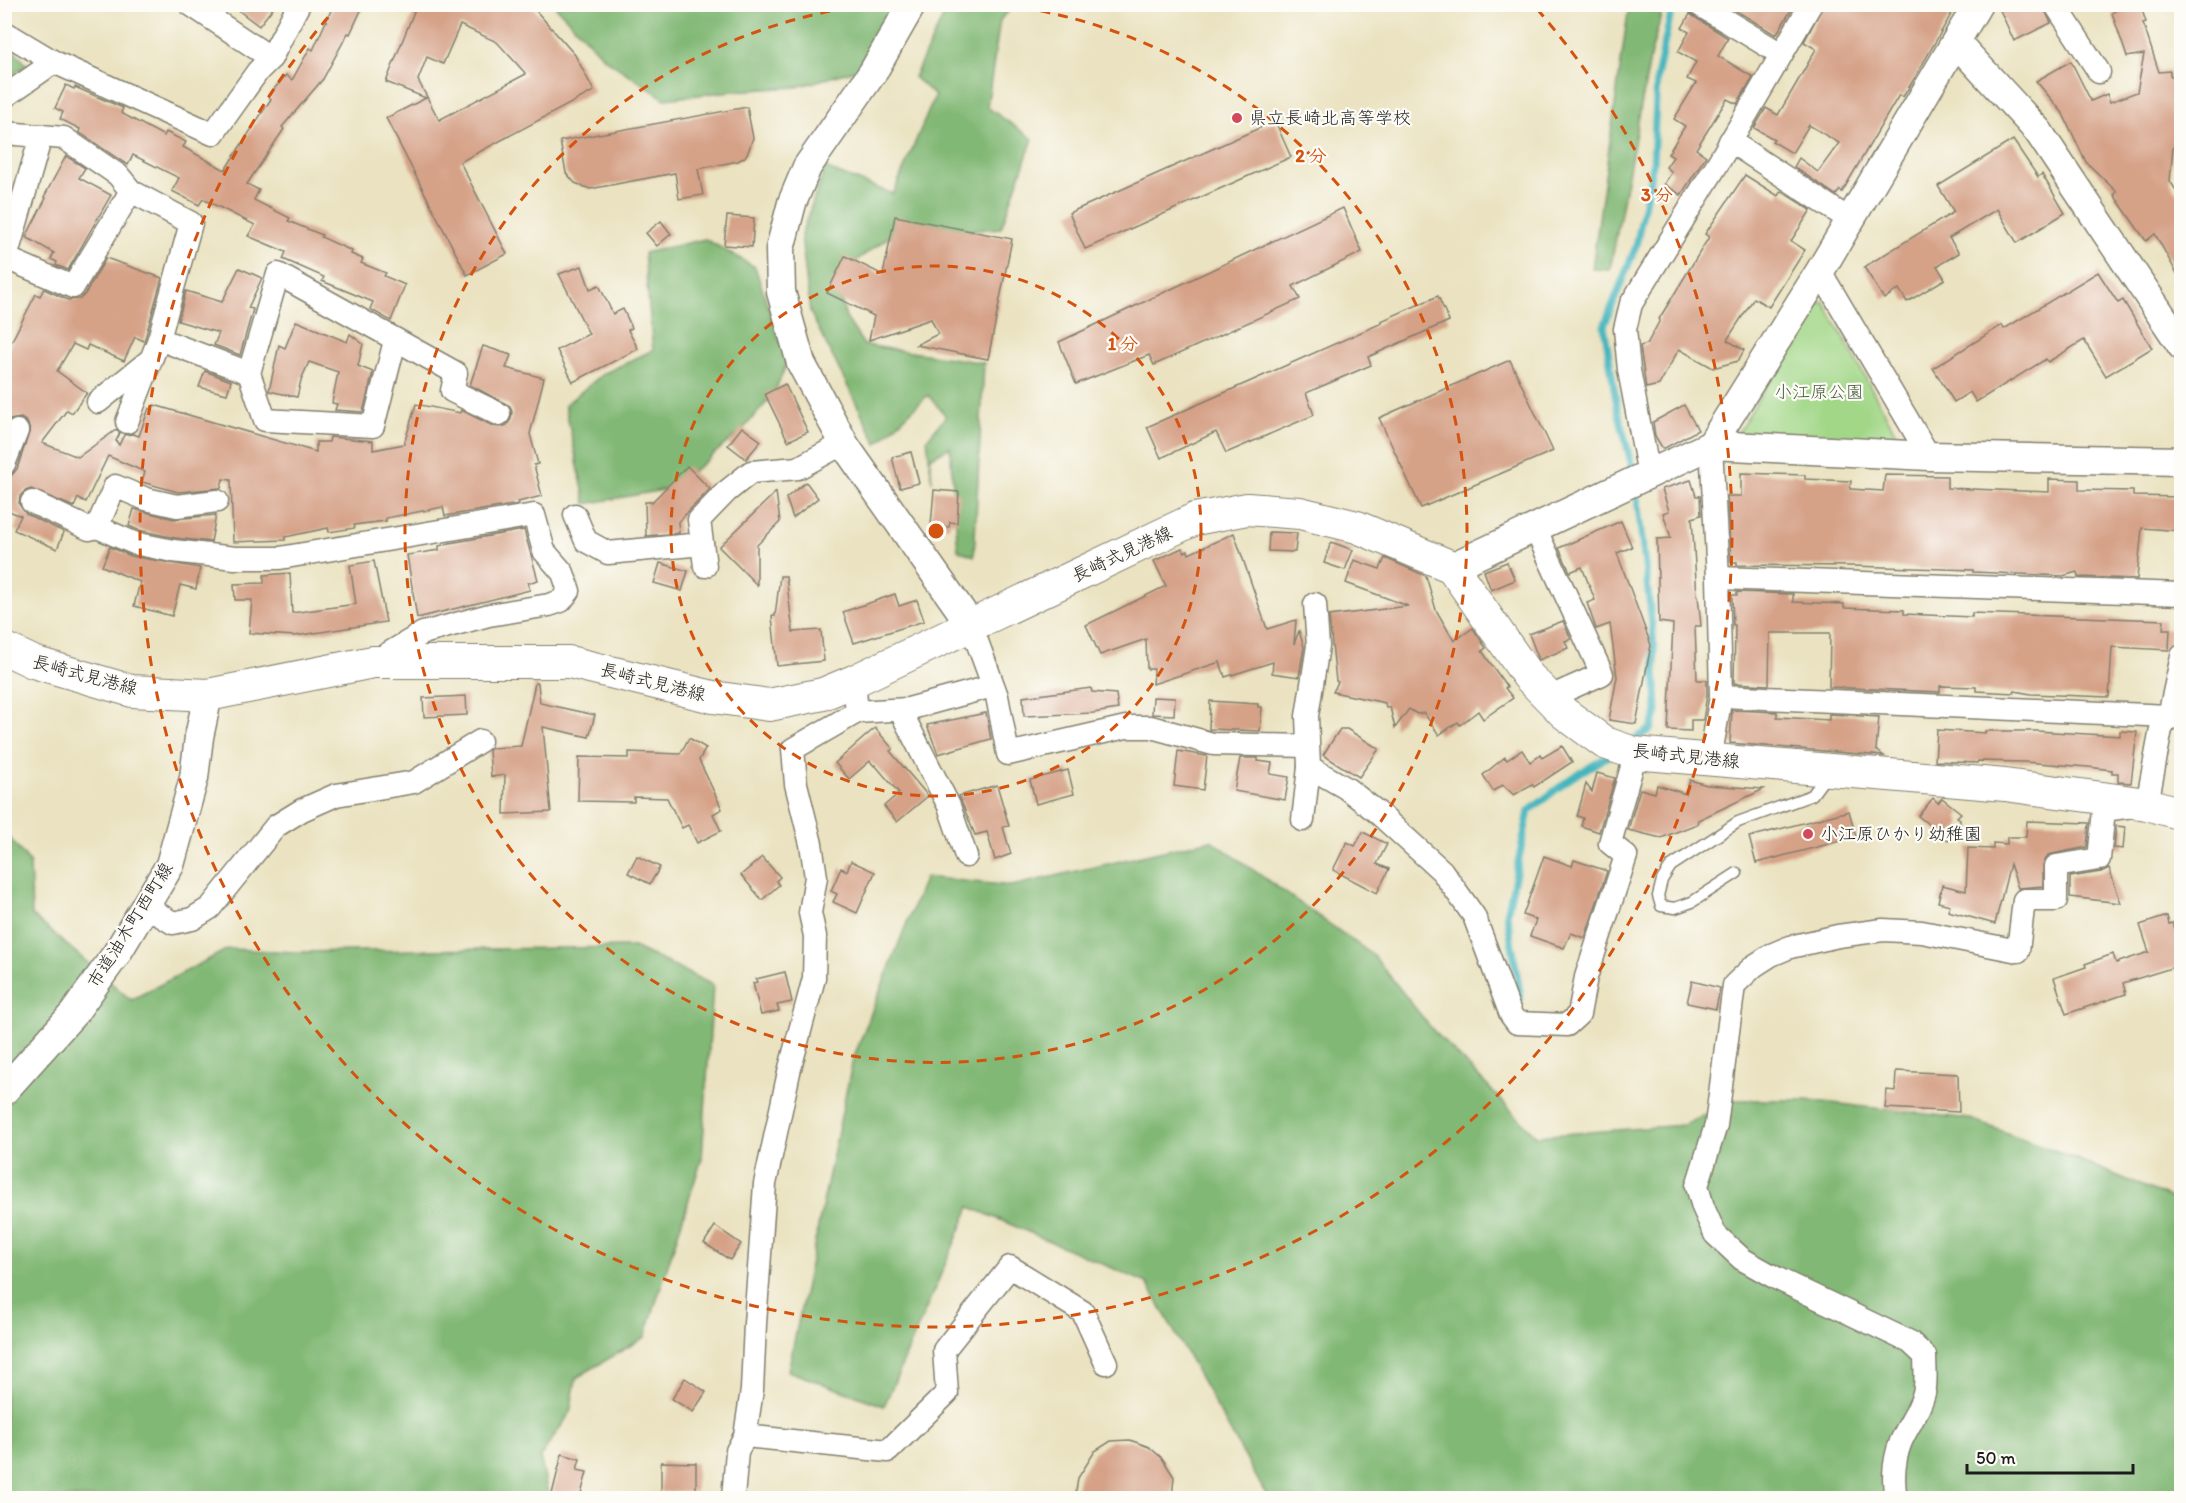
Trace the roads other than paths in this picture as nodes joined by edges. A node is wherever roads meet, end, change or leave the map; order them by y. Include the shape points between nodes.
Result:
1 (190, 4) edge
2 (299, 4) edge
3 (912, 4) edge
4 (1698, 4) edge
5 (1811, 4) edge
6 (1978, 4) edge
7 (2055, 4) edge
8 (4, 32) edge
9 (1956, 42) junction
10 (1781, 54) junction
11 (271, 58) junction
12 (54, 62) junction
13 (2099, 72) dead end
14 (4, 97) edge
15 (4, 133) edge
16 (41, 136) junction
17 (1730, 141) junction
18 (131, 191) junction
19 (1850, 220) junction
20 (5, 259) edge
21 (1820, 271) junction
22 (395, 341) junction
23 (2181, 346) edge
24 (155, 349) junction
25 (249, 373) junction
26 (98, 402) dead end
27 (499, 414) dead end
28 (127, 422) dead end
29 (17, 431) dead end
30 (844, 443) junction
31 (1711, 445) junction
32 (1929, 456) junction
33 (2181, 461) edge
34 (5, 462) edge
35 (1649, 475) junction
36 (217, 501) dead end
37 (32, 502) dead end
38 (575, 515) dead end
39 (97, 527) junction
40 (1535, 528) junction
41 (702, 544) junction
42 (705, 566) dead end
43 (1452, 567) junction
44 (1718, 578) junction
45 (2181, 594) edge
46 (1315, 604) dead end
47 (971, 625) junction
48 (4, 648) edge
49 (2181, 656) edge
50 (373, 662) junction
51 (854, 681) junction
52 (993, 686) junction
53 (208, 695) junction
54 (1721, 696) junction
55 (1550, 698) junction
56 (900, 710) junction
57 (857, 712) junction
58 (2175, 717) edge
59 (480, 741) dead end
60 (1625, 750) junction
61 (1309, 756) junction
62 (1710, 760) junction
63 (1831, 770) junction
64 (2147, 804) junction
65 (2181, 814) edge
66 (1303, 820) dead end
67 (966, 856) dead end
68 (1737, 873) dead end
69 (145, 906) junction
70 (4, 1091) edge
71 (1106, 1363) dead end
72 (745, 1436) junction
73 (733, 1498) edge
74 (1896, 1498) edge

1 - 11 street
2 - 11 street
3 - 30 street via 873,72 807,167 780,249 781,292 801,363
4 - 10 street
5 - 10 street
6 - 9 street
7 - 13 street
8 - 12 street
9 - 19 street
9 - 23 street via 2038,131
10 - 17 street
11 - 12 street via 213,134
12 - 14 street
15 - 16 street
16 - 18 street via 64,138 118,175
16 - 20 street
17 - 19 street
17 - 35 street via 1631,304 1625,328
18 - 20 street via 73,287
18 - 24 street via 191,223
19 - 21 street
21 - 31 street
21 - 32 street
22 - 25 street via 278,274
22 - 25 street via 372,426 265,420
22 - 27 street via 456,373 452,391
24 - 25 street
24 - 26 street
24 - 28 street
29 - 34 street
30 - 41 street via 798,468 751,472 699,520
30 - 47 street
31 - 32 street
31 - 35 street
31 - 44 street
32 - 33 street
35 - 40 street
36 - 39 street via 177,506 115,486
37 - 39 street via 89,529
38 - 41 street via 586,541 608,553
39 - 50 street via 134,543 173,551 280,558 534,515 544,551 562,573 569,591 561,601 423,633
40 - 43 street
40 - 55 street via 1602,674
41 - 42 street
43 - 47 main road, 長崎式見港線 via 1357,527 1300,513 1247,509 1195,519
43 - 55 main road via 1528,676
44 - 45 street
44 - 54 street
46 - 61 street via 1318,646 1307,716
47 - 51 main road, 長崎式見港線
47 - 52 street
48 - 53 main road, 長崎式見港線 via 33,662 132,691
49 - 58 street
50 - 51 main road, 長崎式見港線 via 569,662 713,698 769,705 824,694
50 - 53 main road, 長崎式見港線
51 - 57 street
52 - 56 street
52 - 61 street via 1008,754 1126,727 1151,728 1213,744
53 - 69 street, 市道油木町西町線 via 194,778 170,865
54 - 58 street
54 - 62 street
55 - 60 main road via 1577,723
56 - 57 street
56 - 67 street via 949,806
57 - 72 street via 793,749 796,784 816,877 810,913 815,936 814,978 765,1184 752,1390
58 - 64 street via 2161,729
59 - 69 street via 414,782 336,795 276,826 210,908 192,919 173,923
60 - 61 street via 1610,843 1626,856 1586,976 1579,1014 1574,1021 1560,1026 1517,1023 1474,916 1442,872
60 - 62 main road, 長崎式見港線
61 - 66 street
62 - 63 main road, 長崎式見港線
63 - 64 main road, 長崎式見港線 via 2004,784
63 - 68 lane via 1812,795 1738,822 1671,866 1662,880 1658,896 1661,906 1676,908 1692,902
64 - 65 main road, 長崎式見港線
64 - 74 street via 2104,810 2099,859 2056,866 2056,900 2024,900 2018,951 1922,932 1872,931 1780,951 1754,966 1734,985 1716,1125 1697,1186 1703,1207 1715,1234 1742,1259 1910,1342 1924,1356 1924,1394 1903,1436 1896,1461
69 - 70 street, 市道油木町西町線 via 74,1012
71 - 72 street via 1083,1312 1010,1267 944,1350 947,1393 888,1451
72 - 73 street via 737,1451

